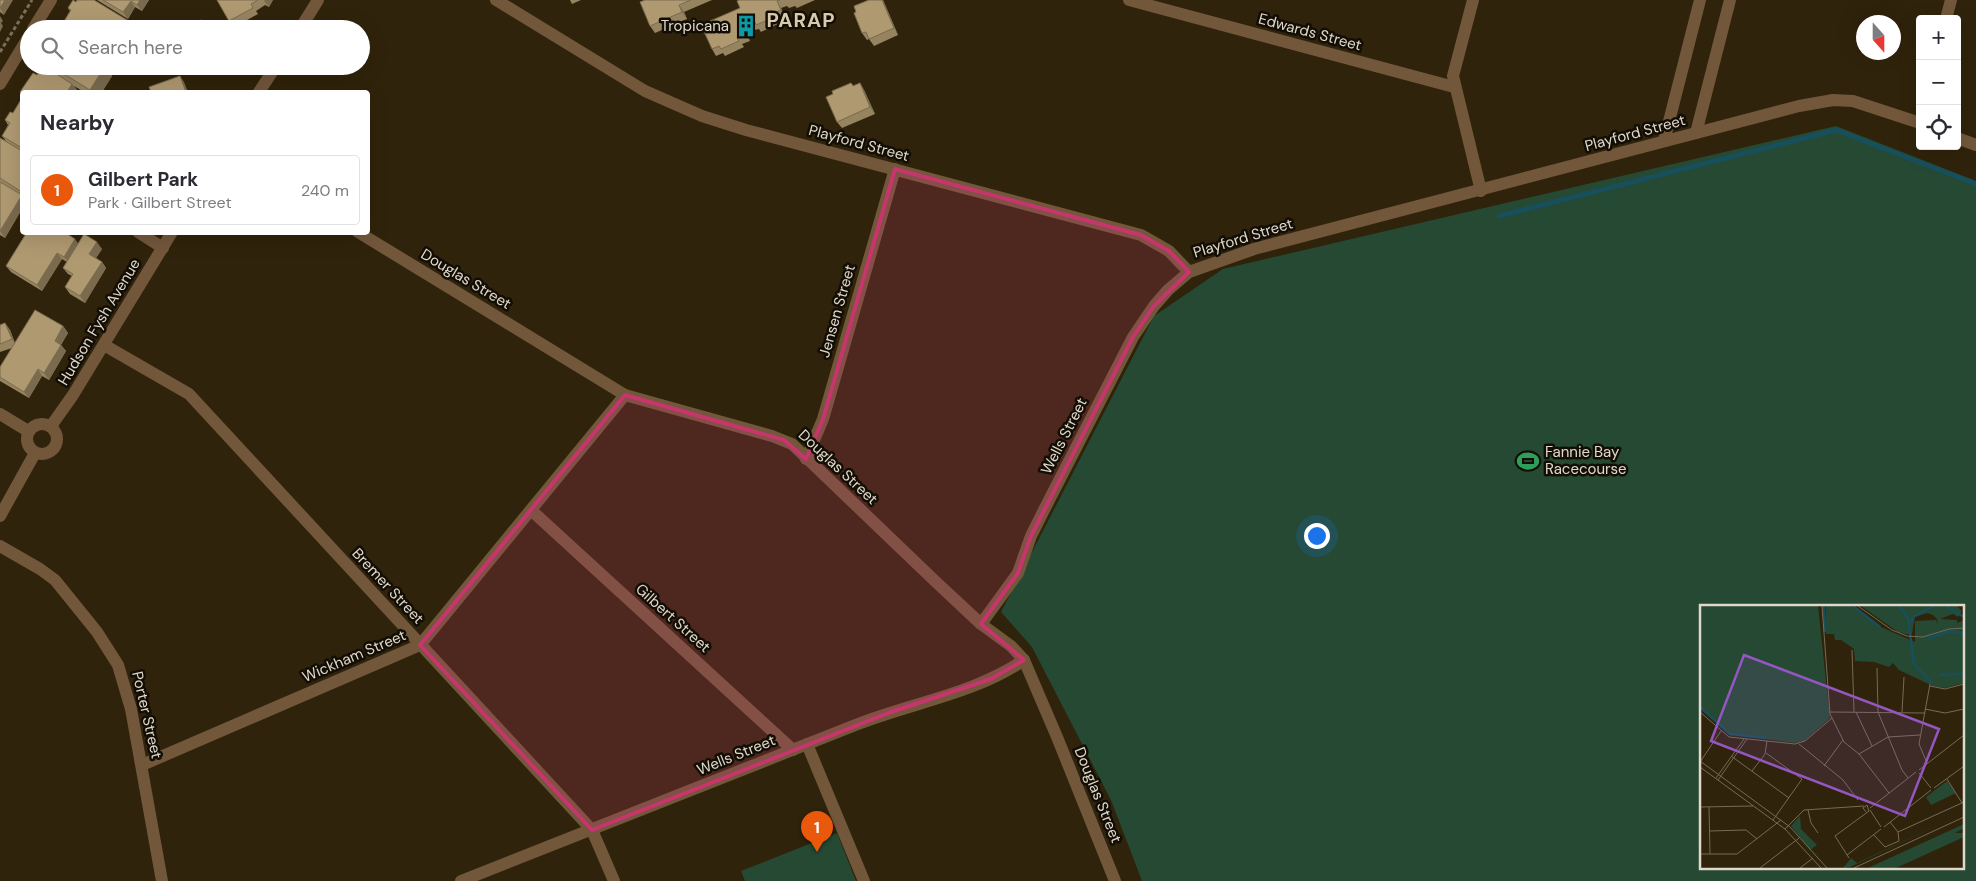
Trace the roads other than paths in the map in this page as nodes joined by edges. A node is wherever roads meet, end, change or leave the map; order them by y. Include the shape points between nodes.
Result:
1 (51, 0) edge
2 (318, 0) edge
3 (496, 0) edge
4 (1129, 0) edge
5 (1473, 0) edge
6 (1700, 0) edge
7 (1730, 0) edge
8 (1951, 0) edge
9 (1947, 15) edge
10 (39, 20) edge
11 (306, 20) edge
12 (20, 51) edge
13 (270, 75) edge
14 (0, 84) edge
15 (1454, 87) junction
16 (260, 90) edge
17 (1916, 122) edge
18 (1696, 133) junction
19 (1961, 139) edge
20 (1664, 141) junction
21 (1976, 145) edge
22 (895, 169) junction
23 (1481, 191) junction
24 (143, 235) edge
25 (170, 235) edge
26 (363, 235) edge
27 (163, 248) junction
28 (1189, 272) junction
29 (104, 345) junction
30 (625, 395) junction
31 (0, 414) edge
32 (51, 426) junction
33 (28, 431) junction
34 (35, 453) junction
35 (806, 459) junction
36 (531, 510) junction
37 (0, 516) edge
38 (0, 546) edge
39 (981, 624) junction
40 (420, 645) junction
41 (1024, 660) junction
42 (807, 744) junction
43 (793, 750) junction
44 (142, 765) junction
45 (592, 830) junction
46 (162, 881) edge
47 (461, 881) edge
48 (614, 881) edge
49 (864, 881) edge
50 (1115, 881) edge

1 - 10 street
2 - 11 street
3 - 22 street, Playford Street via 645,91 676,105 746,130
4 - 15 street, Edwards Street
5 - 15 street via 1454,66
6 - 20 street
7 - 18 street
8 - 9 street
12 - 14 street
13 - 16 street
15 - 23 street
17 - 18 street, Playford Street via 1866,103 1833,100
18 - 20 street, Playford Street
19 - 21 street
20 - 23 street, Playford Street
22 - 28 street, Playford Street via 1141,235 1169,251
22 - 35 street, Jensen Street via 823,418
23 - 28 street, Playford Street via 1254,249
24 - 27 street
25 - 27 street, Hudson Fysh Avenue
26 - 30 street, Douglas Street
27 - 29 street, Hudson Fysh Avenue
28 - 39 street, Wells Street via 1154,306 1133,337 1031,536 1018,573
29 - 32 street, Hudson Fysh Avenue
29 - 40 street, Bremer Street via 189,394
30 - 35 street, Douglas Street via 784,440
30 - 36 street, Wickham Street
31 - 33 street
32 - 33 street via 41,423
32 - 34 street via 57,433 55,447 44,454
33 - 34 street via 27,444
34 - 37 street
35 - 39 street, Douglas Street
36 - 40 street, Wickham Street
36 - 43 street, Gilbert Street
38 - 44 street, Porter Street via 54,580 109,649 124,680
39 - 41 street, Douglas Street via 1012,646
40 - 44 street, Wickham Street
40 - 45 street, Bremer Street
41 - 42 street, Wells Street via 991,679
41 - 50 street, Douglas Street
42 - 43 street, Wells Street
42 - 49 street
43 - 45 street, Wells Street
44 - 46 street, Porter Street
45 - 47 street, Wells Street
45 - 48 street, Bremer Street

